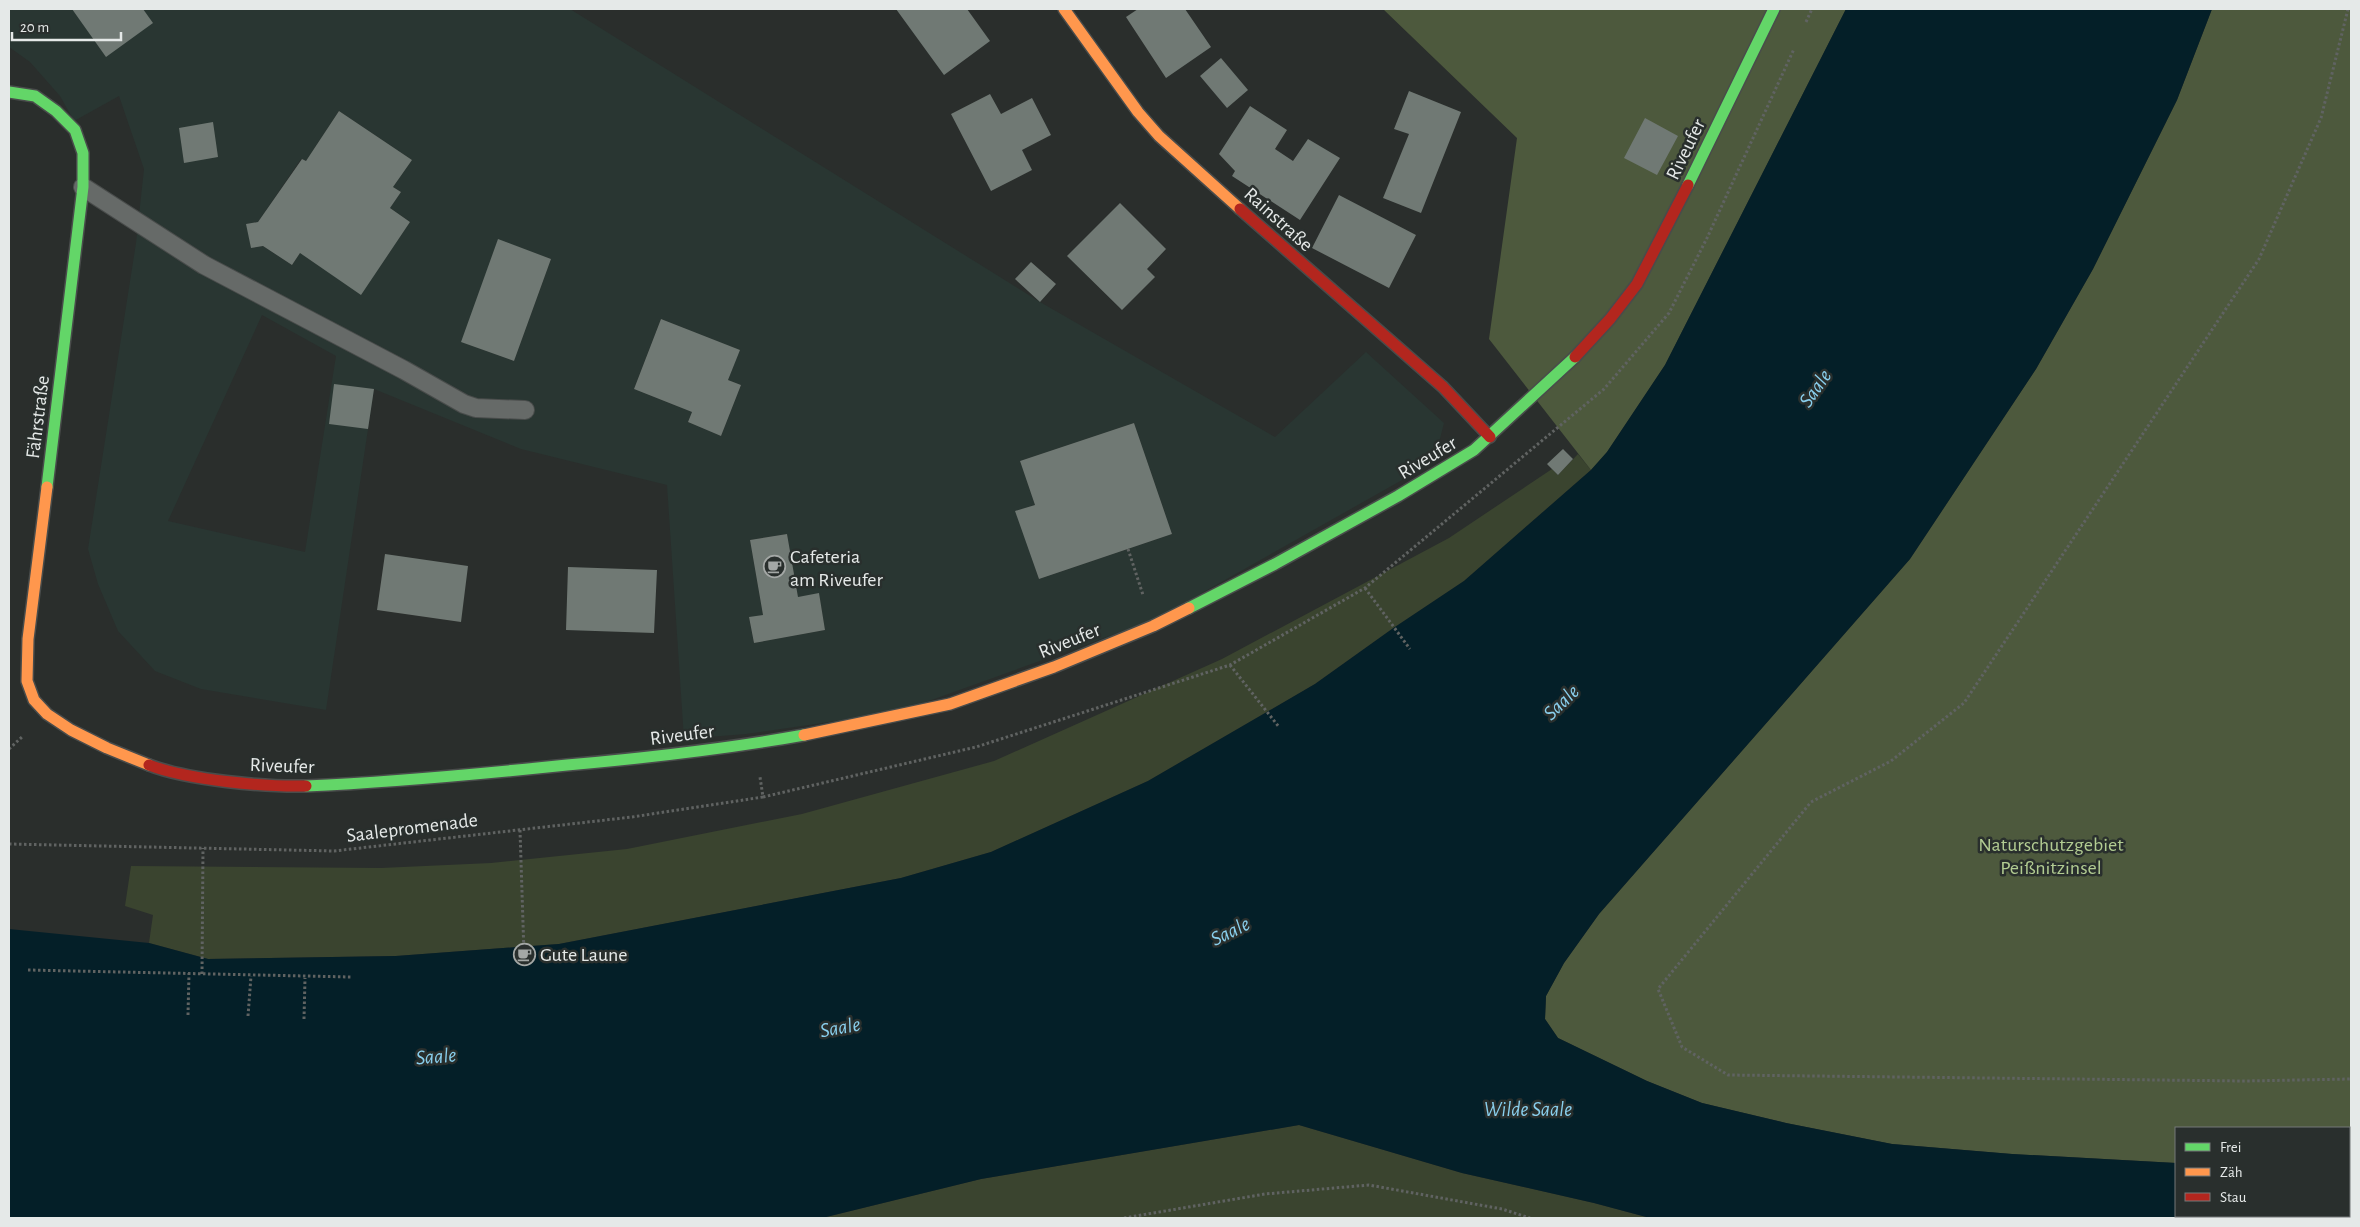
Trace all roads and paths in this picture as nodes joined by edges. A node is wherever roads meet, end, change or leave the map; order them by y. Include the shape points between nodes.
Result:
1 (1064, 9) edge
2 (1774, 9) edge
3 (2348, 9) edge
4 (9, 92) edge
5 (82, 187) junction
6 (525, 410) dead end
7 (1490, 437) junction
8 (1128, 549) dead end
9 (1365, 588) dead end
10 (1152, 626) junction
11 (1410, 649) dead end
12 (1230, 665) dead end
13 (1279, 727) dead end
14 (755, 744) junction
15 (107, 748) joint
16 (520, 830) junction
17 (9, 844) edge
18 (203, 848) junction
19 (524, 954) dead end
20 (28, 970) dead end
21 (189, 973) junction
22 (202, 974) junction
23 (251, 976) junction
24 (351, 977) dead end
25 (305, 978) junction
26 (188, 1015) dead end
27 (248, 1016) dead end
28 (304, 1019) dead end
29 (2351, 1079) edge
30 (1124, 1218) edge
31 (1530, 1218) edge

1 - 7 street, Rainstraße via 1159,136 1443,387
2 - 7 street, Riveufer via 1664,236 1637,284 1610,319 1572,359
3 - 29 path via 2321,118 2259,259 1964,704 1891,761 1811,802 1658,990 1682,1047 1728,1075
4 - 5 street, Fährstraße via 35,96 74,130 83,152
5 - 6 lane via 204,265 464,404 476,408
5 - 15 street, Fährstraße via 28,639 27,681 34,700 47,714
7 - 10 street, Riveufer via 1398,496 1275,564
8 - 10 path
9 - 11 path
10 - 14 street, Riveufer via 1054,667 950,704
12 - 13 path
14 - 15 street, Riveufer via 411,781 298,786 238,782 166,771
14 - 16 path, Saalepromenade via 763,797
16 - 18 path, Saalepromenade via 334,851
16 - 19 path
17 - 18 path, Saalepromenade
18 - 22 path
20 - 21 path
21 - 22 path
21 - 26 path
22 - 23 path
23 - 25 path
23 - 27 path
24 - 25 path
25 - 28 path
30 - 31 path via 1265,1194 1369,1185 1502,1209

